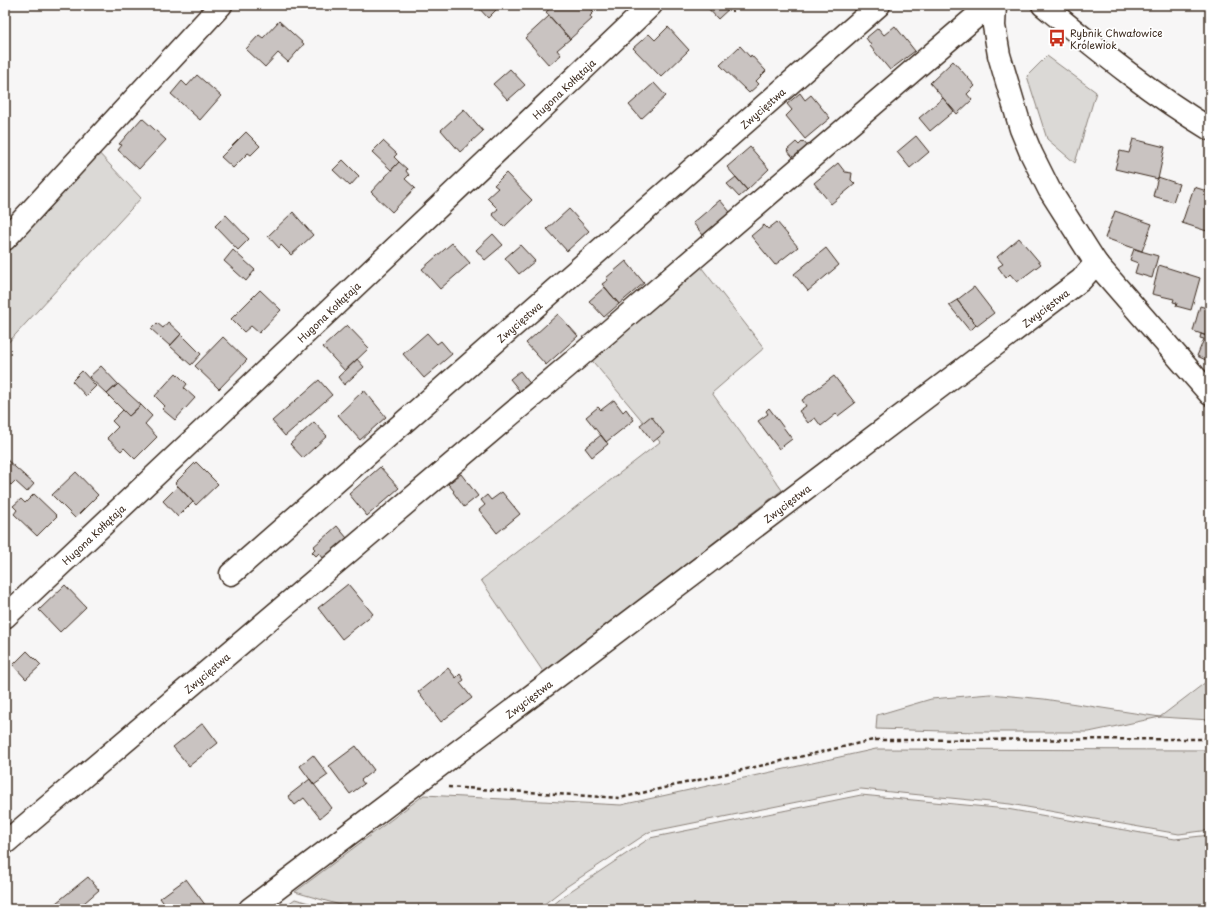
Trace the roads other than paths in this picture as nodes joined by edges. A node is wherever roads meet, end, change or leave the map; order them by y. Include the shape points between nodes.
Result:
1 (221, 5) edge
2 (651, 5) edge
3 (879, 5) edge
4 (994, 5) edge
5 (1043, 5) edge
6 (1210, 128) edge
7 (5, 240) edge
8 (1096, 263) junction
9 (1210, 394) edge
10 (231, 574) dead end
11 (5, 617) edge
12 (5, 843) edge
13 (250, 909) edge

1 - 7 street
2 - 11 street, Hugona Kołłątaja
3 - 10 street, Zwycięstwa
4 - 8 street, Zwycięstwa via 994,26 999,55 1021,129 1050,189
4 - 12 street, Zwycięstwa via 980,13
5 - 6 street via 1143,84 1188,116
8 - 9 street
8 - 13 street, Zwycięstwa via 1081,280

